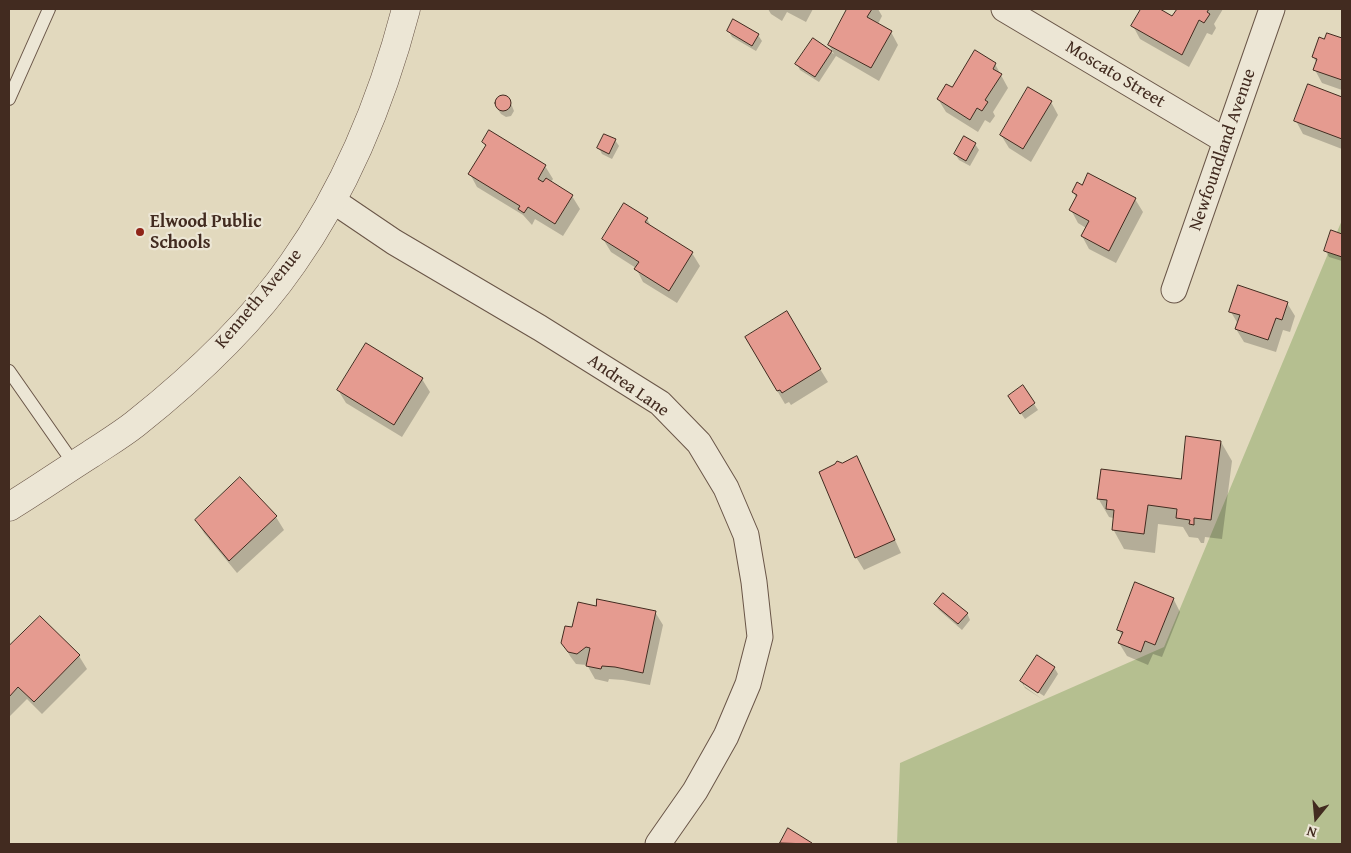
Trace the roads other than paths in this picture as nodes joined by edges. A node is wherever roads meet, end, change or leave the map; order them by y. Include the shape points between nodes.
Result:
1 (49, 9) edge
2 (406, 9) edge
3 (1004, 9) edge
4 (1272, 9) edge
5 (9, 99) edge
6 (1226, 141) junction
7 (332, 200) junction
8 (1174, 290) dead end
9 (9, 371) edge
10 (74, 464) junction
11 (9, 507) edge
12 (658, 844) edge

1 - 5 lane
2 - 7 street, Kenneth Avenue via 396,45 355,154
3 - 6 street, Moscato Street
4 - 6 street, Newfoundland Avenue
6 - 8 street, Newfoundland Avenue
7 - 10 street, Kenneth Avenue via 293,263 248,318 192,376 134,426
7 - 12 street, Andrea Lane via 394,242 660,403 699,443 726,488 746,535 760,637 748,684 726,736 695,791
9 - 10 lane
10 - 11 street, Kenneth Avenue

